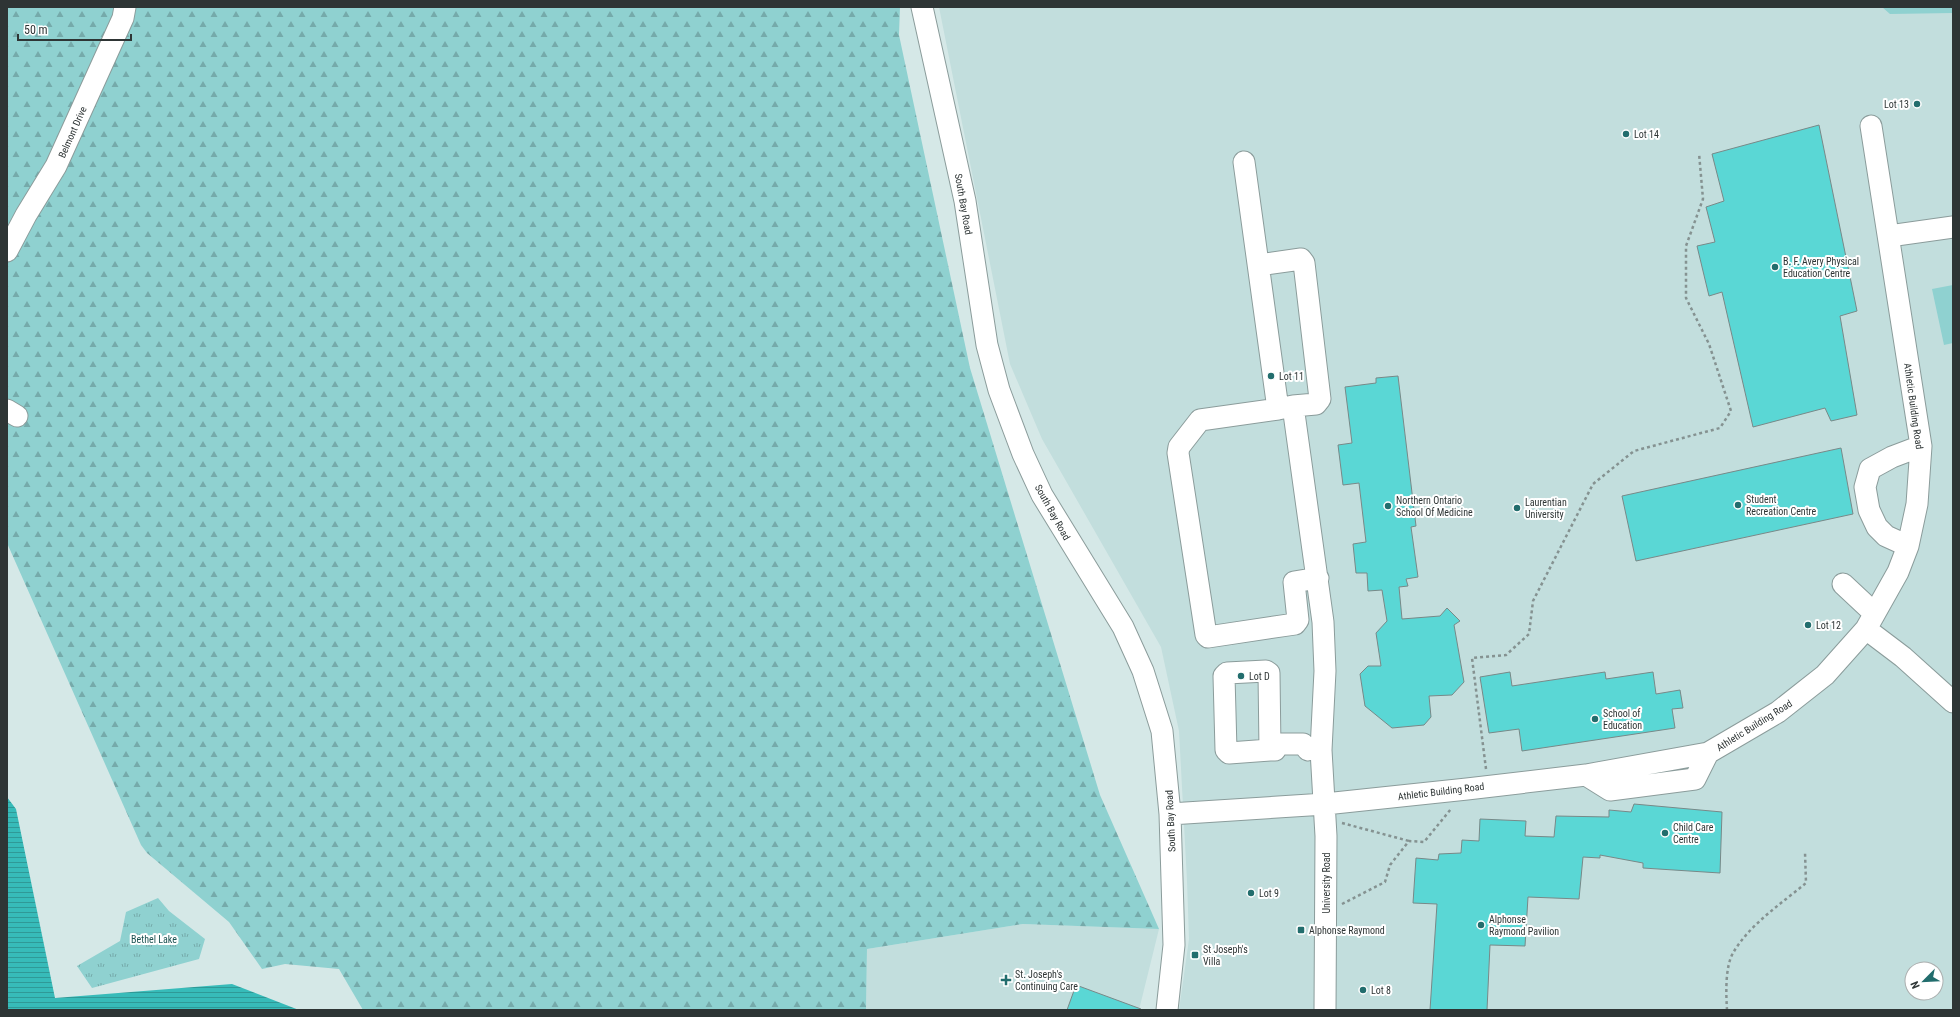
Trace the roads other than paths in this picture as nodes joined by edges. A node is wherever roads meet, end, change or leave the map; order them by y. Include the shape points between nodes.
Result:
1 (125, 7) edge
2 (922, 7) edge
3 (1871, 126) dead end
4 (1244, 162) dead end
5 (1953, 226) edge
6 (1889, 236) junction
7 (7, 251) edge
8 (1259, 265) junction
9 (1285, 407) junction
10 (1921, 446) junction
11 (1908, 546) junction
12 (1318, 578) junction
13 (1843, 584) dead end
14 (1870, 621) junction
15 (1953, 702) edge
16 (1273, 750) dead end
17 (1315, 750) junction
18 (1326, 813) junction
19 (1170, 814) junction
20 (1167, 1010) edge
21 (1325, 1010) edge

1 - 7 street, Belmont Drive via 123,18 56,166
2 - 19 street, South Bay Road via 965,201 987,344 999,390 1023,454 1042,495 1123,627 1143,671 1162,731
3 - 6 street, Athletic Building Road
4 - 8 street, University Road
5 - 6 street
6 - 10 street, Athletic Building Road
8 - 9 street, University Road
8 - 9 street via 1301,259 1304,263 1320,399 1316,404
9 - 12 street, University Road
9 - 12 street via 1200,420 1179,447 1206,635 1208,637 1295,624 1298,620 1294,582
10 - 11 street, Athletic Building Road via 1917,504
10 - 11 street via 1870,469 1865,487 1869,510 1877,527 1886,536
11 - 14 street, Athletic Building Road via 1898,572
12 - 17 street, University Road via 1325,671
13 - 14 street
14 - 15 street via 1903,657
14 - 18 street, Athletic Building Road via 1825,675 1778,712 1708,754 1586,775 1489,785
16 - 17 street via 1279,744 1303,744
17 - 18 street, University Road
18 - 19 street, Athletic Building Road
18 - 21 street, University Road
19 - 20 street, South Bay Road via 1174,945

